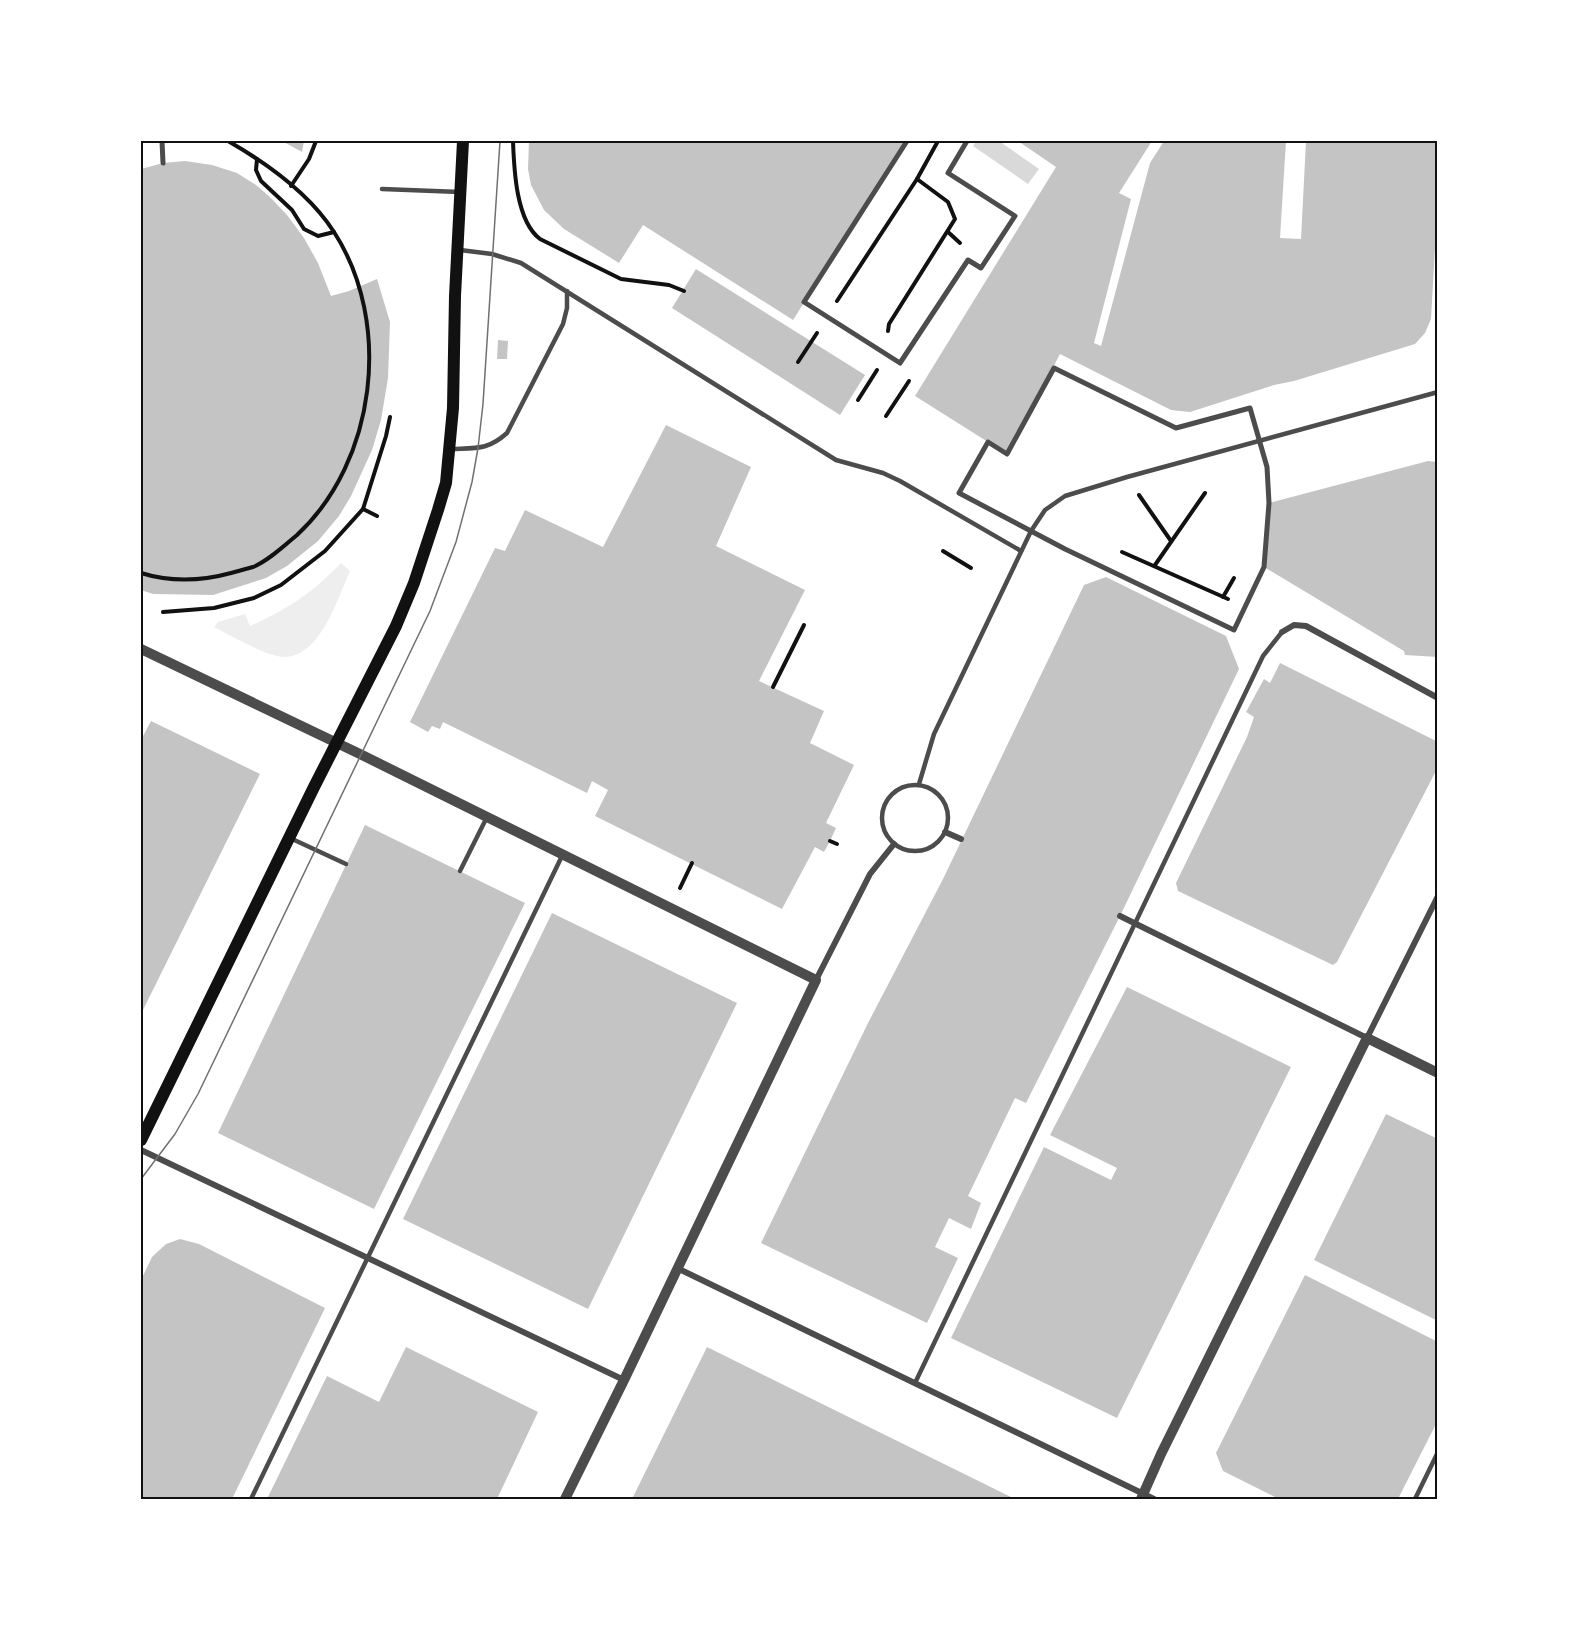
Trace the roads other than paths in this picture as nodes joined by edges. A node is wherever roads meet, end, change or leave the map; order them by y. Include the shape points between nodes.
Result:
1 (162, 141) edge
2 (463, 141) edge
3 (906, 141) edge
4 (967, 141) edge
5 (164, 163) dead end
6 (382, 189) dead end
7 (460, 192) junction
8 (458, 250) junction
9 (567, 291) junction
10 (1438, 392) edge
11 (1260, 441) junction
12 (449, 449) junction
13 (1031, 531) junction
14 (1022, 551) junction
15 (1282, 632) joint
16 (141, 649) edge
17 (1438, 698) edge
18 (338, 743) junction
19 (919, 784) junction
20 (487, 817) junction
21 (945, 832) junction
22 (290, 838) junction
23 (961, 839) dead end
24 (894, 844) junction
25 (563, 854) junction
26 (346, 864) dead end
27 (460, 871) dead end
28 (1438, 896) edge
29 (1120, 916) dead end
30 (1136, 925) junction
31 (816, 980) junction
32 (1367, 1038) junction
33 (1438, 1073) edge
34 (141, 1140) edge
35 (141, 1150) edge
36 (369, 1259) junction
37 (677, 1268) junction
38 (624, 1380) junction
39 (915, 1383) junction
40 (1438, 1452) edge
41 (1146, 1497) edge
42 (251, 1499) edge
43 (564, 1499) edge
44 (1415, 1499) edge

1 - 5 street
2 - 7 main road
3 - 4 street via 804,302 900,363 968,260 981,268 1015,216 948,173
6 - 7 lane
7 - 8 main road
8 - 9 lane via 521,263
8 - 12 main road
9 - 12 lane via 564,324 507,433 495,444
9 - 14 lane via 836,460 900,480
10 - 11 lane
11 - 13 lane via 1065,496 1045,510
11 - 13 street via 1267,467 1269,503 1263,567 1234,630
11 - 13 street via 1250,408 1176,428 1054,368 1007,454 988,442 959,493
12 - 18 main road via 443,492 414,583
13 - 14 lane
14 - 19 lane via 934,734
15 - 17 street via 1294,625 1306,626
15 - 30 lane via 1263,656
16 - 18 street
18 - 20 street
18 - 22 main road
19 - 21 lane via 942,800 948,822
19 - 24 lane via 896,790 884,806 883,827
20 - 25 street
20 - 27 lane
21 - 23 street
21 - 24 lane via 924,850
22 - 26 lane
22 - 34 main road
24 - 31 street via 870,874
25 - 31 street
25 - 36 lane
28 - 32 street
29 - 30 street
30 - 32 street
30 - 39 lane
31 - 37 street
32 - 33 street
32 - 41 street via 1161,1454
35 - 36 street
36 - 38 street
36 - 42 lane
37 - 38 street
37 - 39 street
38 - 43 street
39 - 41 street
40 - 44 lane

